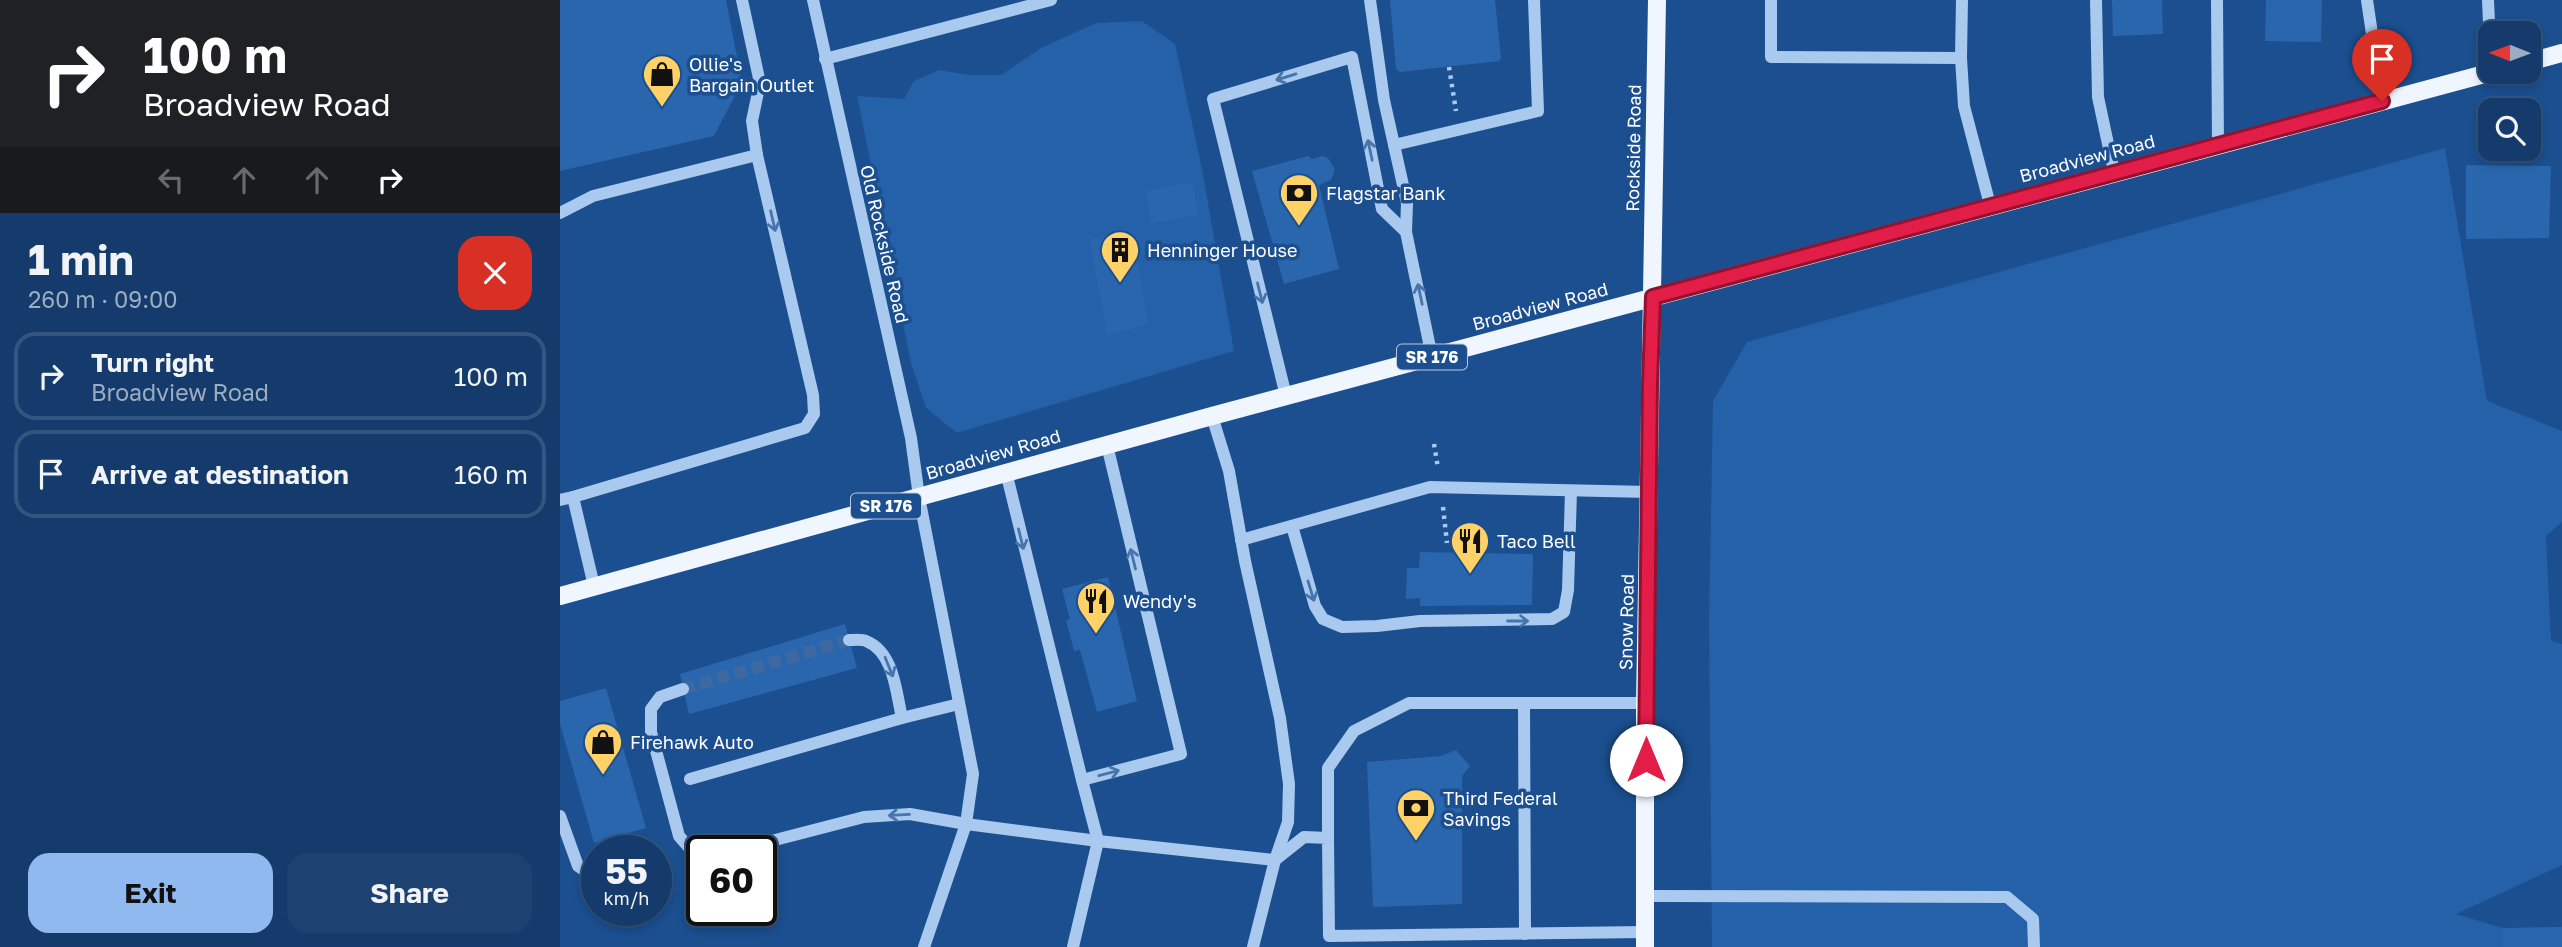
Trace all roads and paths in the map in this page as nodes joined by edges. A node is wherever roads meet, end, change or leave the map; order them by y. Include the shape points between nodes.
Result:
1 (742, 0) edge
2 (813, 0) edge
3 (1051, 0) edge
4 (1370, 0) edge
5 (1534, 0) edge
6 (1657, 0) edge
7 (1771, 0) edge
8 (1962, 0) edge
9 (2096, 0) edge
10 (2217, 0) edge
11 (2367, 0) edge
12 (2488, 0) edge
13 (2489, 21) edge
14 (2562, 53) edge
15 (1961, 58) junction
16 (825, 59) junction
17 (2541, 59) edge
18 (1448, 67) dead end
19 (2478, 76) edge
20 (1450, 85) dead end
21 (2382, 101) junction
22 (1394, 145) junction
23 (2218, 145) junction
24 (757, 155) junction
25 (2114, 172) junction
26 (1990, 205) junction
27 (560, 213) edge
28 (1406, 232) junction
29 (1653, 297) junction
30 (1432, 357) junction
31 (1286, 396) junction
32 (1212, 416) junction
33 (1107, 445) junction
34 (1006, 472) junction
35 (1571, 491) junction
36 (1648, 492) junction
37 (919, 497) junction
38 (566, 498) edge
39 (1292, 526) junction
40 (1241, 540) junction
41 (594, 586) junction
42 (560, 596) edge
43 (849, 640) tunnel mouth
44 (683, 690) tunnel mouth
45 (1645, 703) junction
46 (959, 704) junction
47 (1524, 705) junction
48 (902, 718) junction
49 (690, 779) dead end
50 (1082, 780) junction
51 (560, 816) edge
52 (966, 824) junction
53 (1328, 838) junction
54 (777, 840) edge
55 (1098, 841) junction
56 (686, 844) edge
57 (1275, 859) junction
58 (581, 868) edge
59 (1646, 896) junction
60 (1525, 934) junction
61 (1645, 939) edge
62 (924, 947) edge
63 (1073, 947) edge
64 (1253, 947) edge
65 (2034, 947) edge

1 - 24 street via 760,83 752,121
2 - 16 street, Old Rockside Road
3 - 16 street
4 - 22 street
5 - 22 street via 1538,111
6 - 29 main road, Rockside Road
7 - 15 street via 1771,57
8 - 15 street
9 - 25 street via 2098,97
10 - 23 street
11 - 21 street
12 - 13 street
14 - 17 main road
15 - 26 street via 1964,106
16 - 37 street, Old Rockside Road via 911,438
18 - 20 path
19 - 21 main road, Broadview Road / SR 176
21 - 23 main road, Broadview Road / SR 176
22 - 28 street via 1407,203
23 - 25 main road, Broadview Road / SR 176
24 - 27 street via 593,197
24 -> 38 street via 814,414 805,428
25 - 26 main road, Broadview Road / SR 176
26 - 29 main road, Broadview Road / SR 176
30 -> 28 street
28 -> 31 street via 1382,209 1352,57 1213,99
29 - 30 main road, Broadview Road / SR 176
29 - 36 main road, Snow Road
30 - 31 main road, Broadview Road / SR 176
31 - 32 main road, Broadview Road / SR 176
32 - 33 main road, Broadview Road / SR 176
32 - 40 street via 1229,471
33 - 34 main road, Broadview Road / SR 176
50 -> 33 street via 1181,754
34 - 37 main road, Broadview Road / SR 176
34 -> 50 street
35 - 36 street
35 - 39 street via 1430,487
39 -> 35 street via 1315,606 1323,619 1342,627 1552,619 1564,612 1568,590
36 - 45 main road, Snow Road
37 - 41 main road, Broadview Road / SR 176
37 - 46 street, Old Rockside Road
38 - 41 street
39 - 40 street
40 - 57 street via 1280,718 1289,784 1288,822
41 - 42 main road, Broadview Road / SR 176
43 -> 48 street via 866,640 886,657
44 - 56 street via 660,696 651,709 651,732 679,836
45 - 47 street
45 - 59 main road, Snow Road
46 - 48 street
46 - 52 street, Old Rockside Road via 973,774
47 - 53 street via 1409,703 1354,731 1328,768
47 - 60 street
48 - 49 street
50 - 55 street
51 - 58 street
52 -> 54 street via 910,814 864,817
52 - 55 street
52 - 62 street, Old Rockside Road
53 - 57 street via 1304,838
53 - 60 street via 1329,936
55 - 57 street
55 - 63 street
57 - 64 street
59 - 61 main road, Snow Road
59 - 65 street via 2007,897 2033,919
60 - 61 street

